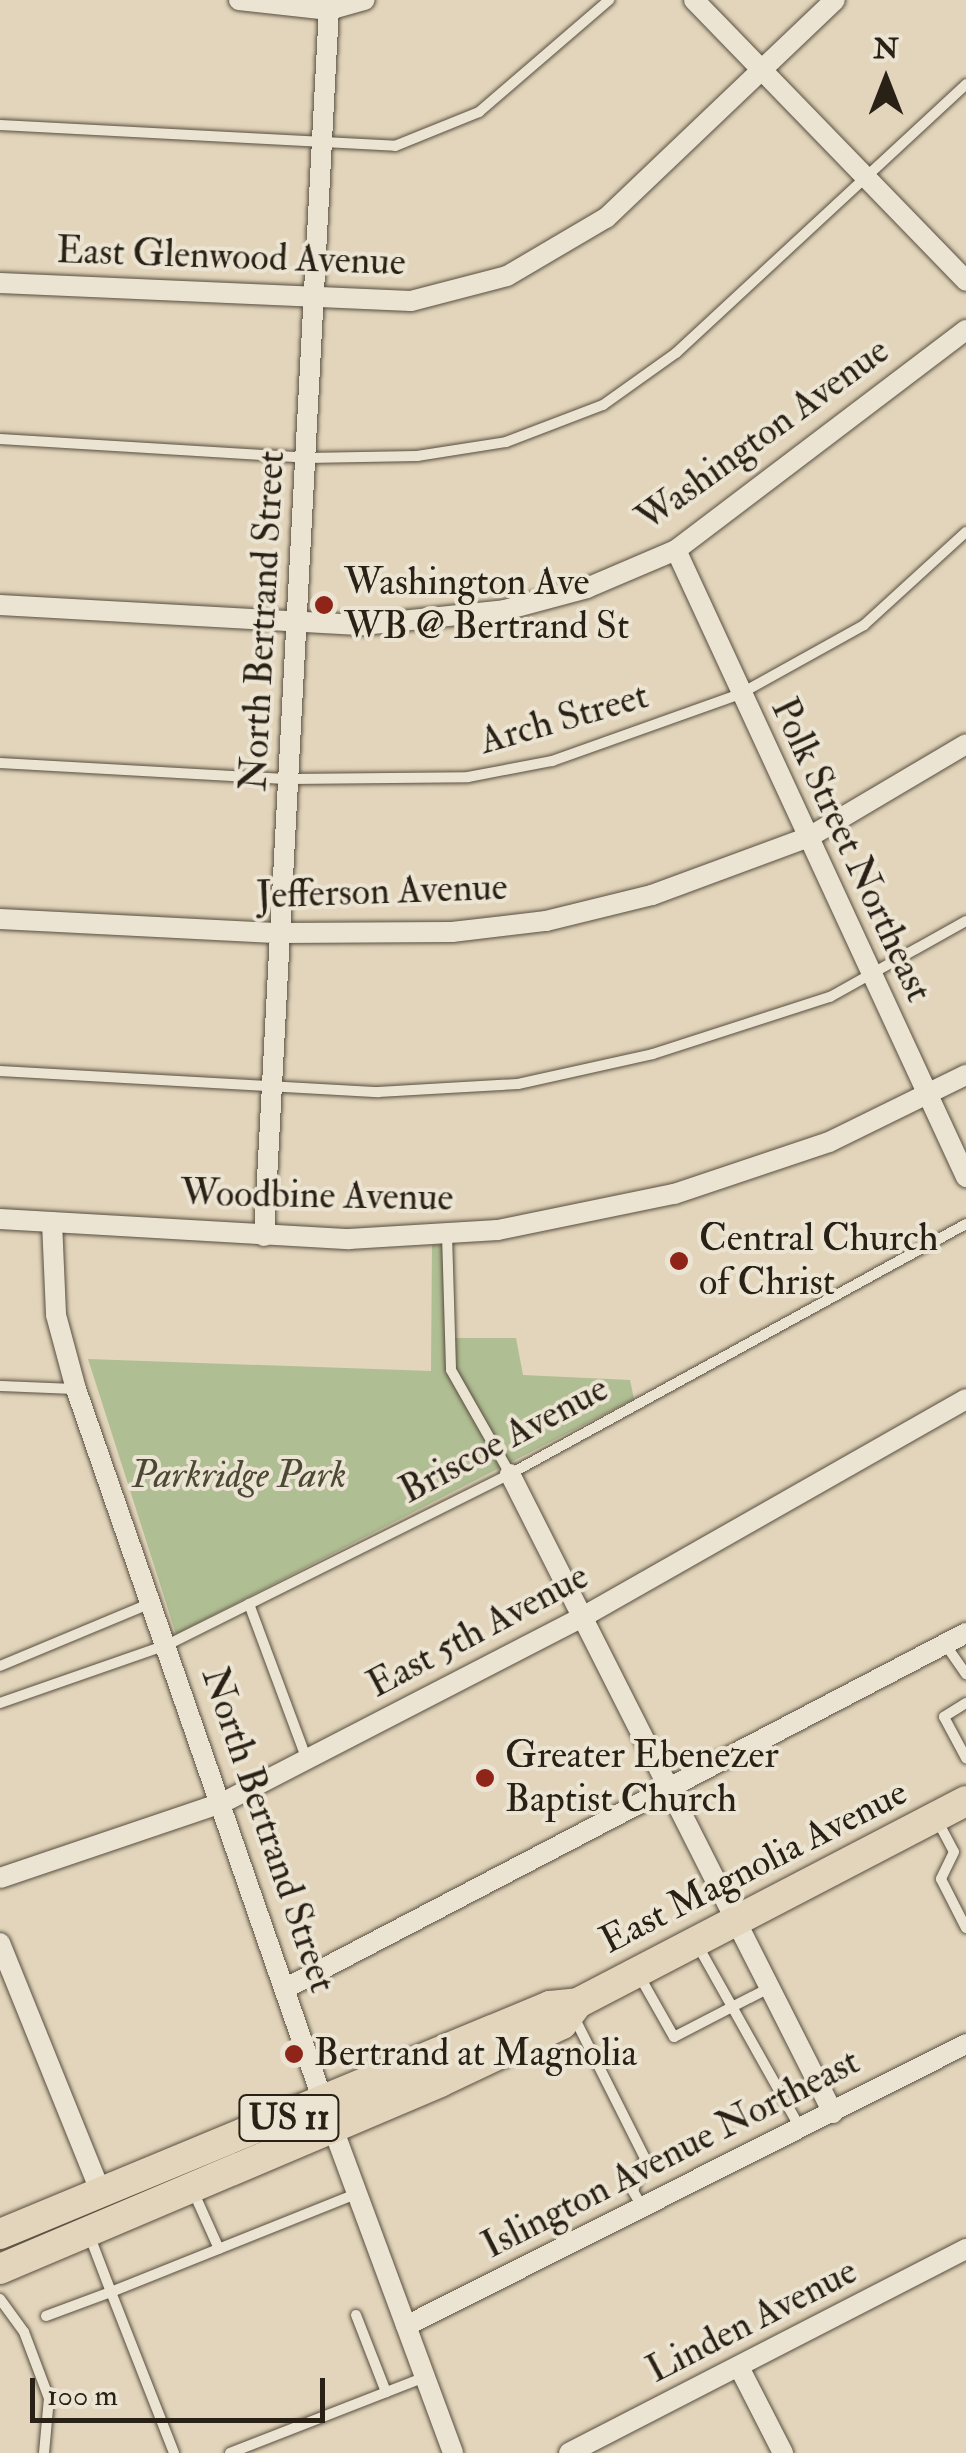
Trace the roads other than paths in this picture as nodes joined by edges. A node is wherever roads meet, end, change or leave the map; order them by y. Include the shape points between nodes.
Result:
1 (240, 0) edge
2 (365, 0) edge
3 (609, 0) edge
4 (694, 0) edge
5 (834, 0) edge
6 (328, 10) junction
7 (762, 70) junction
8 (966, 84) edge
9 (0, 125) edge
10 (323, 146) junction
11 (868, 180) junction
12 (966, 281) edge
13 (0, 284) edge
14 (316, 302) junction
15 (966, 330) edge
16 (0, 439) edge
17 (307, 458) junction
18 (966, 532) edge
19 (676, 550) junction
20 (0, 605) edge
21 (297, 622) junction
22 (740, 694) junction
23 (966, 744) edge
24 (0, 763) edge
25 (290, 779) junction
26 (809, 837) junction
27 (0, 919) edge
28 (966, 921) edge
29 (280, 933) junction
30 (870, 976) junction
31 (0, 1071) edge
32 (966, 1075) edge
33 (270, 1088) junction
34 (928, 1096) junction
35 (966, 1177) edge
36 (0, 1219) edge
37 (52, 1222) junction
38 (966, 1224) edge
39 (447, 1234) junction
40 (264, 1236) junction
41 (0, 1386) edge
42 (76, 1389) junction
43 (966, 1399) edge
44 (510, 1474) junction
45 (152, 1603) junction
46 (249, 1604) junction
47 (579, 1619) junction
48 (966, 1632) edge
49 (945, 1644) junction
50 (166, 1645) junction
51 (0, 1666) edge
52 (966, 1674) edge
53 (0, 1703) edge
54 (966, 1703) edge
55 (966, 1758) edge
56 (306, 1760) junction
57 (669, 1788) junction
58 (966, 1801) edge
59 (222, 1803) junction
60 (936, 1817) junction
61 (0, 1878) edge
62 (736, 1920) junction
63 (966, 1928) edge
64 (695, 1941) junction
65 (0, 1943) edge
66 (638, 1972) junction
67 (770, 1987) junction
68 (286, 1988) junction
69 (732, 2006) junction
70 (575, 2008) junction
71 (966, 2044) edge
72 (833, 2113) junction
73 (329, 2117) junction
74 (801, 2129) junction
75 (192, 2187) junction
76 (101, 2193) junction
77 (357, 2194) junction
78 (642, 2208) junction
79 (87, 2232) junction
80 (0, 2234) edge
81 (219, 2249) junction
82 (966, 2250) edge
83 (0, 2268) edge
84 (111, 2292) junction
85 (0, 2298) edge
86 (356, 2315) dead end
87 (46, 2316) dead end
88 (406, 2326) junction
89 (739, 2367) junction
90 (425, 2377) junction
91 (386, 2392) junction
92 (44, 2453) edge
93 (174, 2453) edge
94 (230, 2453) edge
95 (453, 2453) edge
96 (569, 2453) edge
97 (783, 2453) edge

1 - 6 street
2 - 6 street
3 - 10 lane via 510,90 452,128 395,146
4 - 7 street
5 - 7 street, East Glenwood Avenue
6 - 10 street, North Bertrand Street
7 - 11 street
7 - 14 street, East Glenwood Avenue via 606,218 506,276 410,301
8 - 11 lane
9 - 10 lane
10 - 14 street, North Bertrand Street
11 - 12 street
11 - 17 lane via 676,353 604,405 506,442 417,456
13 - 14 street, East Glenwood Avenue
14 - 17 street, North Bertrand Street
15 - 19 street, Washington Avenue
16 - 17 lane
17 - 21 street, North Bertrand Street
18 - 22 lane, Arch Street via 864,625
19 - 21 street, Washington Avenue via 587,588 505,610 431,622
19 - 22 street, Polk Street Northeast
20 - 21 street, Washington Avenue
21 - 25 street, North Bertrand Street
22 - 25 lane, Arch Street via 552,761 468,777
22 - 26 street, Polk Street Northeast
23 - 26 street, Jefferson Avenue
24 - 25 lane, Arch Street
25 - 29 street, North Bertrand Street
26 - 29 street, Jefferson Avenue via 652,895 546,921 452,932
26 - 30 street, Polk Street Northeast
27 - 29 street, Jefferson Avenue
28 - 30 lane
29 - 33 street, North Bertrand Street
30 - 33 lane via 732,1030 574,1074 454,1090
30 - 34 street, Polk Street Northeast
31 - 33 lane
32 - 34 street, Woodbine Avenue
33 - 40 street, North Bertrand Street
34 - 35 street, Polk Street Northeast
34 - 39 street, Woodbine Avenue via 828,1142 674,1194
36 - 37 street, Woodbine Avenue
37 - 40 street, Woodbine Avenue
37 - 42 street, North Bertrand Street via 56,1315
38 - 44 lane, Briscoe Avenue
39 - 40 street, Woodbine Avenue
39 - 44 lane via 451,1370
41 - 42 lane
42 - 45 street, North Bertrand Street
43 - 47 street, East 5th Avenue
44 - 46 lane, Briscoe Avenue
44 - 47 street
45 - 50 street, North Bertrand Street
45 - 51 lane
46 - 50 lane, Briscoe Avenue
46 - 56 lane
47 - 56 street, East 5th Avenue
47 - 57 street
48 - 49 street
49 - 52 lane
49 - 57 street
50 - 53 lane, Briscoe Avenue
50 - 59 street, North Bertrand Street
54 - 55 lane via 944,1717
56 - 59 street, East 5th Avenue
57 - 62 street
57 - 68 street
58 - 60 main road, East Magnolia Avenue / US 11
59 - 61 street, East 5th Avenue
59 - 68 street, North Bertrand Street
60 - 62 main road, East Magnolia Avenue / US 11
60 - 63 lane via 954,1852 940,1878
62 - 64 main road, East Magnolia Avenue / US 11
62 - 67 street
64 - 66 main road, East Magnolia Avenue / US 11
64 - 69 lane
65 - 76 street
66 - 69 lane via 674,2037
66 - 70 main road, East Magnolia Avenue / US 11
67 - 69 lane
67 - 72 street
68 - 73 street, North Bertrand Street
69 - 74 lane
70 - 73 main road, East Magnolia Avenue / US 11 via 550,2006
70 - 78 lane via 645,2158 633,2190
71 - 72 street, Islington Avenue Northeast
72 - 74 street, Islington Avenue Northeast
73 - 75 main road, East Magnolia Avenue
73 - 76 main road, East Magnolia Avenue / US 11
73 - 77 street, North Bertrand Street
74 - 78 street, Islington Avenue Northeast
75 - 79 main road, East Magnolia Avenue
75 - 81 lane
76 - 80 main road, East Magnolia Avenue / US 11
77 - 81 lane
77 - 88 street, North Bertrand Street
78 - 88 street, Islington Avenue Northeast
79 - 83 main road, East Magnolia Avenue
79 - 84 lane
81 - 84 lane
82 - 89 street, Linden Avenue
84 - 87 lane
84 - 93 lane
85 - 92 lane via 24,2332 50,2398
86 - 91 lane
88 - 90 street, North Bertrand Street
89 - 96 street, Linden Avenue
89 - 97 street
90 - 91 lane
90 - 95 street, North Bertrand Street
91 - 94 lane

